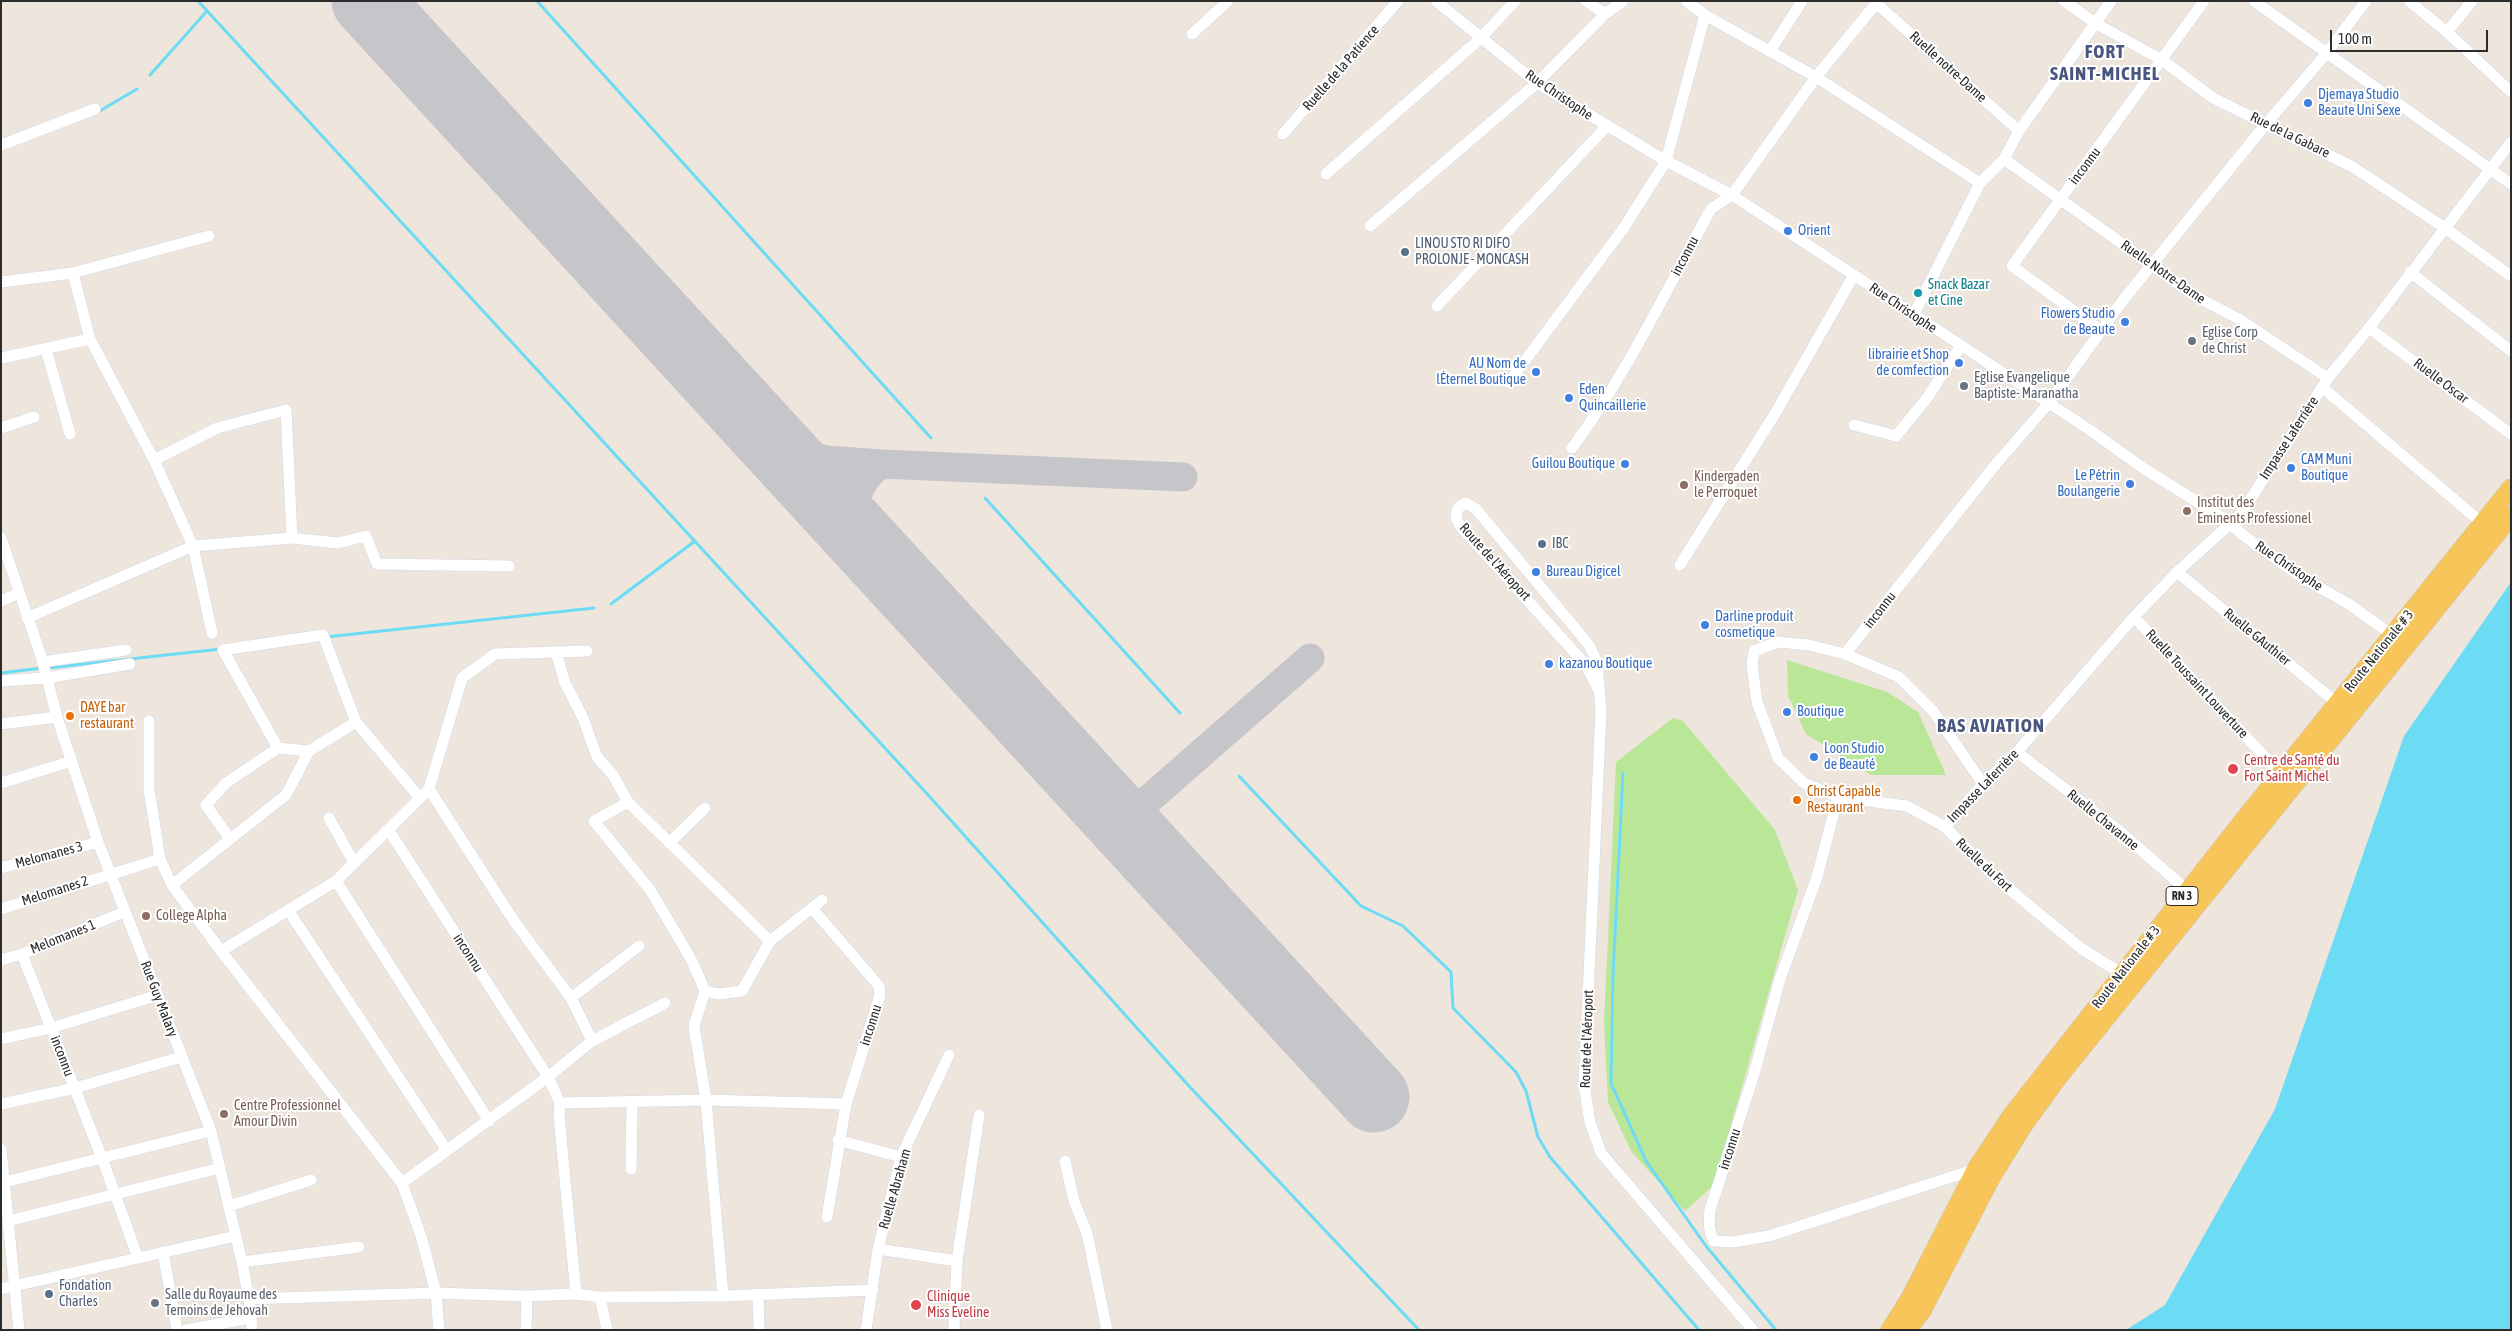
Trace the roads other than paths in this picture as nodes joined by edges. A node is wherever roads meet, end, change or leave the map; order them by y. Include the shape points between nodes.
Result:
1 (1228, 1) edge
2 (1398, 1) edge
3 (1436, 1) edge
4 (1515, 1) edge
5 (1586, 1) edge
6 (1624, 1) edge
7 (1686, 1) edge
8 (1802, 1) edge
9 (2064, 1) edge
10 (2111, 1) edge
11 (2204, 1) edge
12 (2254, 1) edge
13 (2366, 1) edge
14 (2409, 1) edge
15 (2472, 1) edge
16 (1877, 2) edge
17 (1605, 14) junction
18 (1705, 15) junction
19 (2095, 23) junction
20 (2447, 32) junction
21 (1192, 34) dead end
22 (1481, 38) junction
23 (1770, 51) junction
24 (2326, 54) junction
25 (2162, 60) junction
26 (1816, 77) junction
27 (1537, 83) junction
28 (2511, 92) edge
29 (94, 109) dead end
30 (2266, 124) junction
31 (1607, 126) junction
32 (2019, 131) junction
33 (1283, 134) dead end
34 (2511, 142) edge
35 (1, 145) edge
36 (2004, 158) junction
37 (1666, 161) junction
38 (2491, 170) junction
39 (1326, 174) dead end
40 (1980, 183) junction
41 (2511, 184) edge
42 (1732, 195) junction
43 (2060, 200) junction
44 (1370, 226) dead end
45 (2445, 228) junction
46 (208, 236) dead end
47 (2152, 265) junction
48 (2410, 272) junction
49 (73, 273) junction
50 (1854, 275) junction
51 (2511, 276) edge
52 (1, 282) edge
53 (1437, 306) dead end
54 (1914, 314) junction
55 (2369, 328) junction
56 (2100, 330) junction
57 (90, 339) junction
58 (1960, 347) junction
59 (46, 349) junction
60 (2511, 351) edge
61 (1, 358) edge
62 (1509, 382) dead end
63 (2325, 382) junction
64 (2049, 403) junction
65 (34, 418) dead end
66 (1854, 425) dead end
67 (1, 428) edge
68 (70, 434) dead end
69 (2511, 434) edge
70 (1572, 448) dead end
71 (154, 460) junction
72 (2511, 488) edge
73 (2511, 516) edge
74 (2482, 522) junction
75 (2230, 523) junction
76 (1, 538) edge
77 (292, 538) junction
78 (193, 546) junction
79 (509, 566) dead end
80 (1680, 566) dead end
81 (2177, 572) junction
82 (19, 593) junction
83 (1, 601) edge
84 (2134, 617) junction
85 (27, 618) junction
86 (212, 633) dead end
87 (2392, 635) junction
88 (126, 650) dead end
89 (587, 651) dead end
90 (556, 652) junction
91 (1846, 654) junction
92 (130, 664) dead end
93 (44, 669) junction
94 (1, 681) edge
95 (1598, 689) junction
96 (2337, 703) junction
97 (57, 717) junction
98 (149, 721) dead end
99 (356, 722) junction
100 (1, 724) edge
101 (278, 748) junction
102 (309, 751) junction
103 (2017, 752) junction
104 (72, 761) junction
105 (2280, 773) junction
106 (1, 783) edge
107 (1983, 784) junction
108 (429, 789) junction
109 (1838, 797) junction
110 (420, 798) junction
111 (628, 802) junction
112 (705, 808) dead end
113 (2248, 813) junction
114 (328, 818) dead end
115 (2262, 826) junction
116 (1945, 827) junction
117 (388, 829) junction
118 (230, 839) junction
119 (98, 842) junction
120 (669, 843) junction
121 (160, 859) junction
122 (354, 863) junction
123 (1, 868) edge
124 (110, 874) junction
125 (336, 880) junction
126 (172, 885) junction
127 (2187, 890) junction
128 (822, 900) dead end
129 (812, 908) junction
130 (1, 909) edge
131 (288, 910) junction
132 (124, 912) junction
133 (770, 941) junction
134 (639, 946) dead end
135 (220, 952) junction
136 (22, 954) junction
137 (1, 960) edge
138 (2128, 977) junction
139 (705, 991) junction
140 (158, 995) junction
141 (571, 998) junction
142 (665, 1003) dead end
143 (51, 1028) junction
144 (1, 1040) edge
145 (592, 1041) junction
146 (949, 1055) dead end
147 (181, 1057) junction
148 (548, 1077) junction
149 (74, 1088) junction
150 (706, 1100) junction
151 (632, 1102) junction
152 (560, 1103) junction
153 (1, 1104) edge
154 (846, 1104) junction
155 (979, 1115) dead end
156 (489, 1121) junction
157 (211, 1131) junction
158 (838, 1140) junction
159 (1, 1149) edge
160 (446, 1149) junction
161 (901, 1157) junction
162 (102, 1158) junction
163 (1065, 1161) dead end
164 (220, 1168) junction
165 (631, 1169) dead end
166 (1976, 1169) junction
167 (311, 1180) dead end
168 (3, 1182) edge
169 (402, 1183) junction
170 (115, 1194) junction
171 (230, 1206) junction
172 (827, 1217) dead end
173 (8, 1221) junction
174 (236, 1236) junction
175 (359, 1247) dead end
176 (878, 1249) junction
177 (164, 1252) junction
178 (138, 1258) junction
179 (957, 1261) junction
180 (242, 1262) junction
181 (14, 1286) junction
182 (1, 1289) edge
183 (873, 1290) junction
184 (436, 1293) junction
185 (576, 1294) junction
186 (758, 1294) junction
187 (527, 1296) junction
188 (723, 1296) junction
189 (600, 1297) junction
190 (249, 1299) junction
191 (251, 1318) junction
192 (19, 1330) edge
193 (177, 1330) edge
194 (186, 1330) edge
195 (252, 1330) edge
196 (439, 1330) edge
197 (526, 1330) edge
198 (607, 1330) edge
199 (759, 1330) edge
200 (866, 1330) edge
201 (954, 1330) edge
202 (1107, 1330) edge
203 (1753, 1330) edge
204 (1890, 1330) edge
205 (1907, 1330) edge

1 - 21 street
2 - 33 street, Ruelle de la Patience
3 - 22 street, Rue Christophe
4 - 22 street
5 - 17 street
6 - 17 street
7 - 18 street
8 - 23 street
9 - 19 street, Rue de la Gabare
10 - 19 street
11 - 25 street, inconnu
12 - 24 street
13 - 24 street, inconnu
14 - 20 street
15 - 20 street
16 - 26 street, inconnu
16 - 32 street, Ruelle notre-Dame
17 - 27 street
18 - 23 street
18 - 37 street
19 - 25 street, Rue de la Gabare
19 - 32 street
20 - 28 street
22 - 27 street, Rue Christophe
22 - 39 street
23 - 26 street
24 - 30 street, inconnu
24 - 38 street
25 - 30 street, Rue de la Gabare via 2213,98
25 - 43 street, inconnu
26 - 40 street
26 - 42 street, inconnu
27 - 31 street, Rue Christophe
27 - 44 street
29 - 35 street
30 - 45 street, Rue de la Gabare via 2353,167
30 - 47 street, inconnu
31 - 37 street, Rue Christophe
31 - 53 street
32 - 36 street
34 - 38 street, Impasse Laferrière
36 - 40 street
36 - 43 street, Ruelle Notre-Dame
37 - 42 street, Rue Christophe
37 - 62 street via 1623,229
38 - 41 street
38 - 45 street, Impasse Laferrière
40 - 54 street
42 - 50 street, Rue Christophe
42 - 70 street, inconnu via 1710,209 1628,364
43 - 47 street, Ruelle Notre-Dame
43 - 56 street, inconnu via 2012,266
45 - 48 street, Impasse Laferrière
45 - 51 street, Rue de la Gabare
46 - 49 street
47 - 56 street, inconnu
47 - 63 street, Ruelle Notre-Dame via 2195,296 2239,319
48 - 55 street, Impasse Laferrière
48 - 60 street
49 - 52 street
49 - 57 street
50 - 54 street, Rue Christophe
50 - 80 street via 1776,412
54 - 58 street, Rue Christophe
55 - 63 street, Impasse Laferrière
55 - 69 street, Ruelle Oscar
56 - 64 street, inconnu
57 - 59 street
57 - 71 street
58 - 64 street, Rue Christophe
58 - 66 street via 1901,433 1890,436
59 - 61 street
59 - 68 street
63 - 74 street, Ruelle Notre-Dame
63 - 75 street, Impasse Laferrière via 2241,514
64 - 75 street, Rue Christophe
64 - 91 street, inconnu via 1996,464
65 - 67 street
71 - 77 street via 217,428 286,410
71 - 78 street
72 - 74 main road, Route Nationale # 3 / RN 3
73 - 115 main road, Route Nationale # 3 / RN 3
74 - 87 main road, Route Nationale # 3 / RN 3
75 - 81 street, Impasse Laferrière
75 - 87 street, Rue Christophe via 2304,579 2349,604
76 - 82 street, Rue Guy Malary
77 - 78 street
77 - 79 street via 338,543 366,536 377,564
78 - 85 street
78 - 86 street
81 - 84 street, Impasse Laferrière
81 - 96 street, Ruelle GAuthier
82 - 83 street
82 - 85 street, Rue Guy Malary
84 - 103 street, Impasse Laferrière
84 - 105 street, Ruelle Toussaint Louverture
85 - 93 street, Rue Guy Malary
87 - 96 main road, Route Nationale # 3 / RN 3
88 - 93 street
89 - 90 street
90 - 108 street via 495,654 462,678
90 - 111 street via 565,683 597,757
91 - 107 street, Ruelle du Fort via 1900,677 1933,711
91 - 109 street, Ruelle du Fort via 1778,642 1754,651 1752,664 1757,702 1778,758 1804,783
92 - 93 street
93 - 94 street
93 - 97 street, Rue Guy Malary
95 - 95 street, Route de l'Aéroport via 1597,662 1589,645 1476,509 1466,503 1460,505 1456,516 1462,528 1586,665
95 - 203 street, Route de l'Aéroport via 1601,710 1584,1085 1590,1122 1601,1152
96 - 105 main road, Route Nationale # 3 / RN 3
97 - 100 street
97 - 104 street, Rue Guy Malary
98 - 121 street via 149,789
99 - 101 street via 323,635 223,650
99 - 102 street
99 - 110 street
101 - 102 street
101 - 118 street via 226,783 206,805
102 - 118 street via 286,795
103 - 107 street, Impasse Laferrière
103 - 127 street, Ruelle Chavanne via 2117,829
104 - 106 street
104 - 119 street, Rue Guy Malary
105 - 113 main road, Route Nationale # 3 / RN 3
107 - 116 street, Impasse Laferrière
108 - 110 street
108 - 141 street via 514,921
109 - 116 street, Ruelle du Fort via 1907,806
109 - 166 street, inconnu via 1817,877 1780,979 1754,1074 1710,1210 1708,1227 1714,1241 1733,1242 1769,1236
110 - 117 street
111 - 120 street
111 - 139 street via 594,821 651,891
112 - 120 street
113 - 115 main road
113 - 127 main road, Route Nationale # 3 / RN 3
114 - 122 street
115 - 138 main road, Route Nationale # 3 / RN 3
116 - 138 street, Ruelle du Fort via 1995,877 2030,906 2082,948
117 - 122 street
117 - 148 street, inconnu
118 - 126 street
119 - 123 street, Melomanes 3
119 - 124 street, Rue Guy Malary
120 - 133 street
121 - 124 street, Melomanes 2
121 - 126 street
122 - 125 street
124 - 130 street, Melomanes 2
124 - 132 street, Rue Guy Malary
125 - 131 street
125 - 156 street
126 - 135 street
127 - 138 main road, Route Nationale # 3 / RN 3
128 - 129 street
129 - 133 street
129 - 154 street, inconnu via 878,986 880,995
131 - 135 street
131 - 160 street
132 - 136 street, Melomanes 1
132 - 140 street, Rue Guy Malary
133 - 139 street via 742,991 718,994
134 - 141 street
135 - 169 street
136 - 137 street, Melomanes 1
136 - 143 street, inconnu
138 - 166 main road, Route Nationale # 3 / RN 3 via 2011,1116
138 - 205 main road, Route Nationale # 3 / RN 3 via 1990,1178 1922,1311
139 - 150 street via 694,1026
140 - 143 street
140 - 147 street, Rue Guy Malary
141 - 145 street
142 - 145 street
143 - 144 street
143 - 149 street, inconnu
145 - 148 street
146 - 161 street, Ruelle Abraham
147 - 149 street
147 - 157 street, Rue Guy Malary
148 - 152 street, inconnu
148 - 156 street
149 - 153 street
149 - 162 street, inconnu
150 - 151 street
150 - 154 street
150 - 188 street
151 - 152 street
151 - 165 street
152 - 185 street, inconnu
154 - 158 street, inconnu
155 - 179 street
156 - 160 street
157 - 162 street
157 - 164 street, Rue Guy Malary
158 - 161 street
158 - 172 street, inconnu
159 - 168 street
160 - 169 street
161 - 176 street, Ruelle Abraham
162 - 168 street
162 - 170 street, inconnu
163 - 202 street via 1074,1200 1087,1233
164 - 170 street
164 - 171 street, Rue Guy Malary
166 - 204 main road, Route Nationale # 3 / RN 3
167 - 171 street
168 - 173 street
169 - 184 street via 421,1236
170 - 173 street
170 - 178 street, inconnu
171 - 174 street, Rue Guy Malary
173 - 181 street
174 - 177 street
174 - 180 street, Rue Guy Malary
175 - 180 street
176 - 179 street
176 - 183 street, Ruelle Abraham
177 - 178 street
177 - 193 street
178 - 181 street
179 - 201 street
180 - 190 street, Rue Guy Malary
181 - 182 street
181 - 192 street
183 - 186 street
183 - 200 street, Ruelle Abraham
184 - 187 street
184 - 190 street
184 - 196 street
185 - 187 street
185 - 189 street
186 - 188 street
186 - 199 street
187 - 197 street
188 - 189 street
189 - 198 street
190 - 191 street, Rue Guy Malary
191 - 194 street
191 - 195 street, Rue Guy Malary

